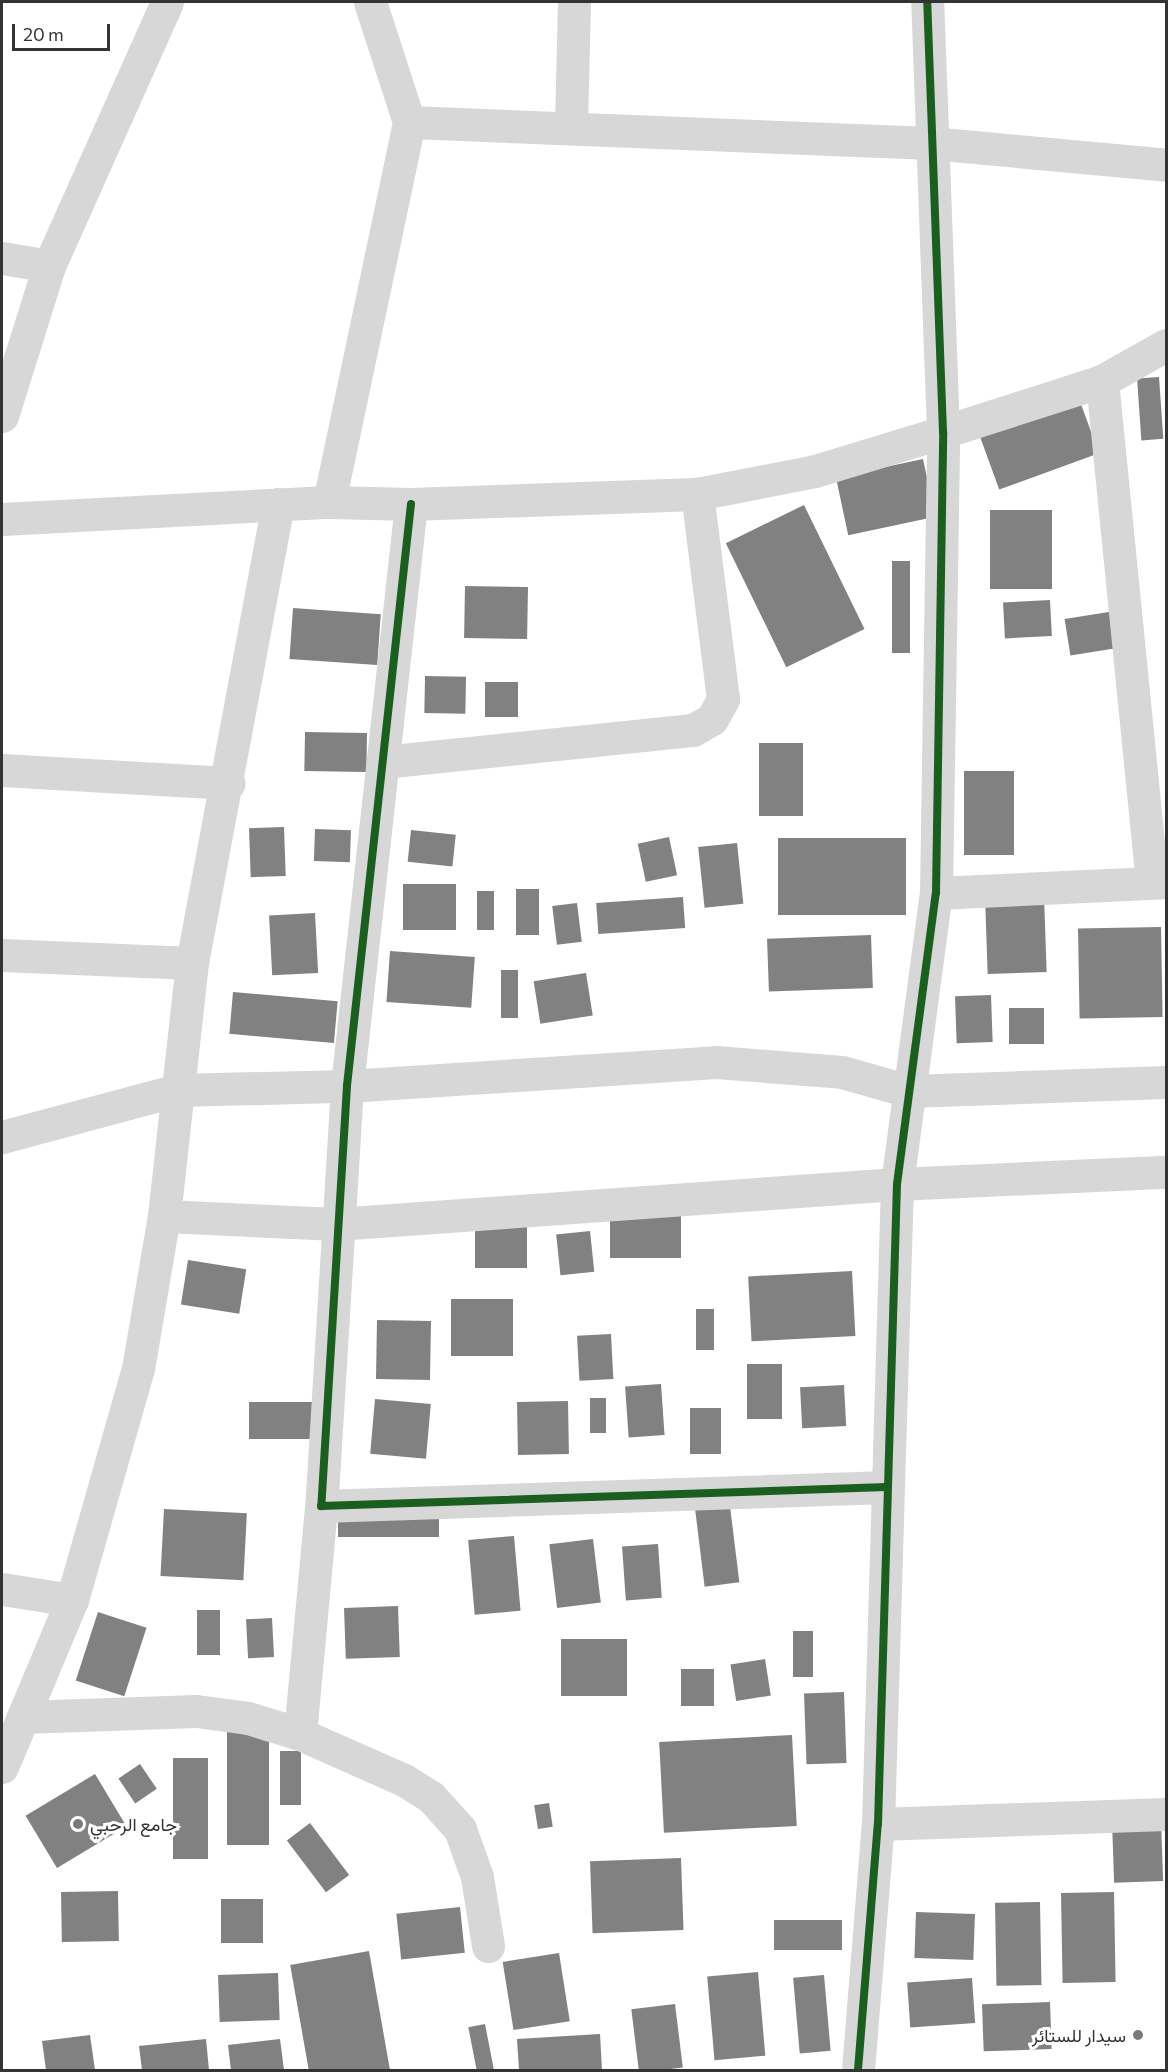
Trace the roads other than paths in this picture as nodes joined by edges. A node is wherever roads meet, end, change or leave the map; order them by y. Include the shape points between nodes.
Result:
1 (167, 2) edge
2 (370, 2) edge
3 (574, 2) edge
4 (927, 2) edge
5 (409, 122) junction
6 (571, 126) junction
7 (931, 143) junction
8 (1167, 165) edge
9 (2, 258) edge
10 (49, 266) junction
11 (1167, 345) edge
12 (1102, 381) junction
13 (2, 416) edge
14 (943, 432) junction
15 (697, 494) junction
16 (329, 502) junction
17 (278, 504) junction
18 (411, 504) junction
19 (2, 519) edge
20 (383, 762) junction
21 (2, 770) edge
22 (229, 783) junction
23 (1159, 883) edge
24 (936, 893) junction
25 (2, 955) edge
26 (192, 963) junction
27 (1167, 1082) edge
28 (347, 1086) junction
29 (178, 1090) junction
30 (909, 1091) junction
31 (2, 1137) edge
32 (1167, 1172) edge
33 (897, 1184) junction
34 (164, 1216) junction
35 (336, 1224) junction
36 (887, 1487) junction
37 (321, 1506) junction
38 (2, 1588) edge
39 (72, 1600) junction
40 (23, 1717) junction
41 (300, 1734) junction
42 (2, 1767) edge
43 (1167, 1814) edge
44 (878, 1824) junction
45 (488, 1946) dead end
46 (858, 2070) edge

1 - 10 street
2 - 5 street
3 - 6 street
4 - 7 street
5 - 6 street
5 - 16 street
6 - 7 street
7 - 8 street
7 - 14 street
9 - 10 street
10 - 13 street
11 - 12 street
12 - 14 street
12 - 23 street
14 - 15 street via 815,471
14 - 24 street
15 - 18 street
15 - 20 street via 723,699 712,719 693,730
16 - 17 street
16 - 18 street
17 - 19 street
17 - 22 street
18 - 20 street
20 - 28 street
21 - 22 street
22 - 26 street
23 - 24 street
24 - 30 street
25 - 26 street
26 - 29 street
27 - 30 street
28 - 29 street
28 - 30 street via 716,1062 842,1072
28 - 35 street
29 - 31 street
29 - 34 street
30 - 33 street
32 - 33 street
33 - 35 street
33 - 36 street
34 - 35 street
34 - 39 street via 138,1369
35 - 37 street
36 - 37 street
36 - 44 street
37 - 41 street
38 - 39 street
39 - 40 street
40 - 41 street via 196,1711 248,1718
40 - 42 street
41 - 45 street via 404,1780 431,1797 460,1829 477,1876
43 - 44 street
44 - 46 street

